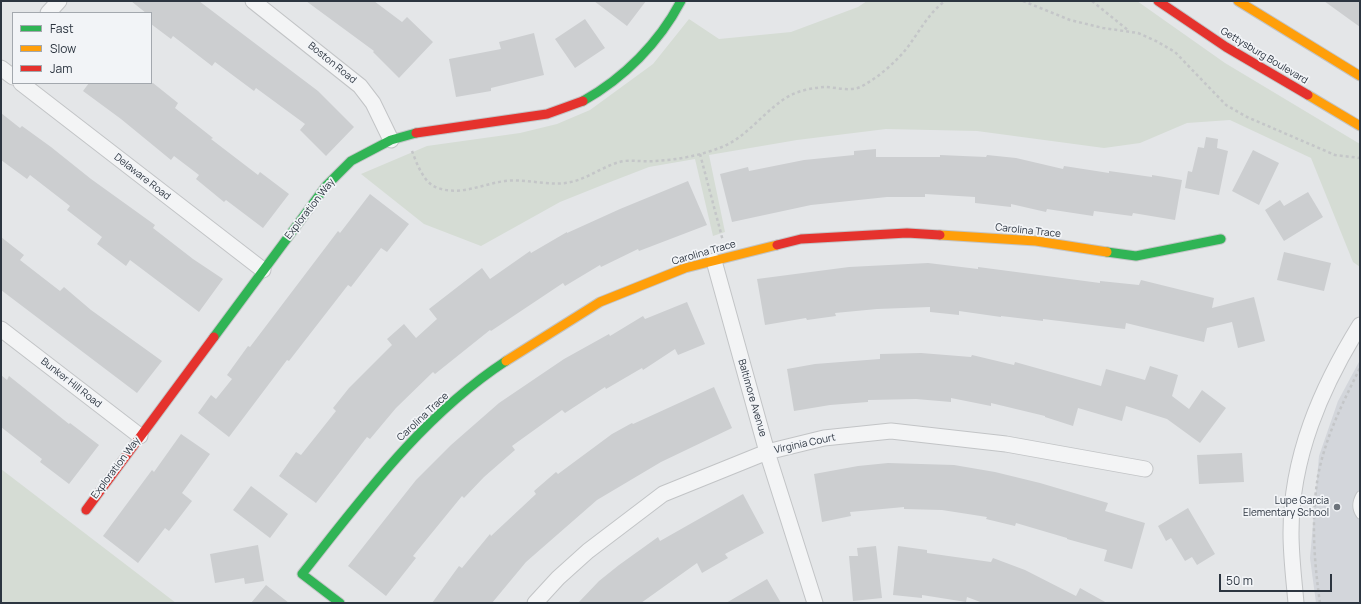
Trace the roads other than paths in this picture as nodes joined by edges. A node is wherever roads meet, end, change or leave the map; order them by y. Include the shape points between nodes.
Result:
1 (59, 1) edge
2 (253, 1) edge
3 (681, 1) edge
4 (1158, 1) edge
5 (1238, 1) edge
6 (49, 12) edge
7 (1360, 76) edge
8 (22, 84) edge
9 (1360, 126) edge
10 (391, 140) junction
11 (1222, 239) dead end
12 (714, 261) junction
13 (263, 270) junction
14 (1360, 325) edge
15 (1, 329) edge
16 (140, 436) junction
17 (768, 452) junction
18 (1145, 469) dead end
19 (1360, 495) edge
20 (86, 510) dead end
21 (1360, 515) edge
22 (340, 603) edge
23 (535, 603) edge
24 (815, 603) edge
25 (1296, 603) edge

1 - 6 street
2 - 10 street, Boston Road via 360,86 373,103
3 - 10 street, Exploration Way via 654,44 620,75 590,97 560,111
4 - 9 street, Gettysburg Boulevard via 1226,47
5 - 7 street
8 - 13 street, Delaware Road
10 - 13 street, Exploration Way via 351,161 326,186
11 - 12 street, Carolina Trace via 1136,256 1036,241 907,233 801,240
12 - 17 street, Baltimore Avenue
12 - 22 street, Carolina Trace via 685,268 600,302 486,374 420,432 387,468 302,574
13 - 16 street, Exploration Way
14 - 25 street via 1336,365 1318,403 1297,475 1291,532
15 - 16 street, Bunker Hill Road
16 - 20 street, Exploration Way
17 - 18 street, Virginia Court via 824,438 891,431 1006,444
17 - 23 street, Virginia Court via 663,494 588,551
17 - 24 street, Baltimore Avenue
19 - 21 lane via 1356,507

